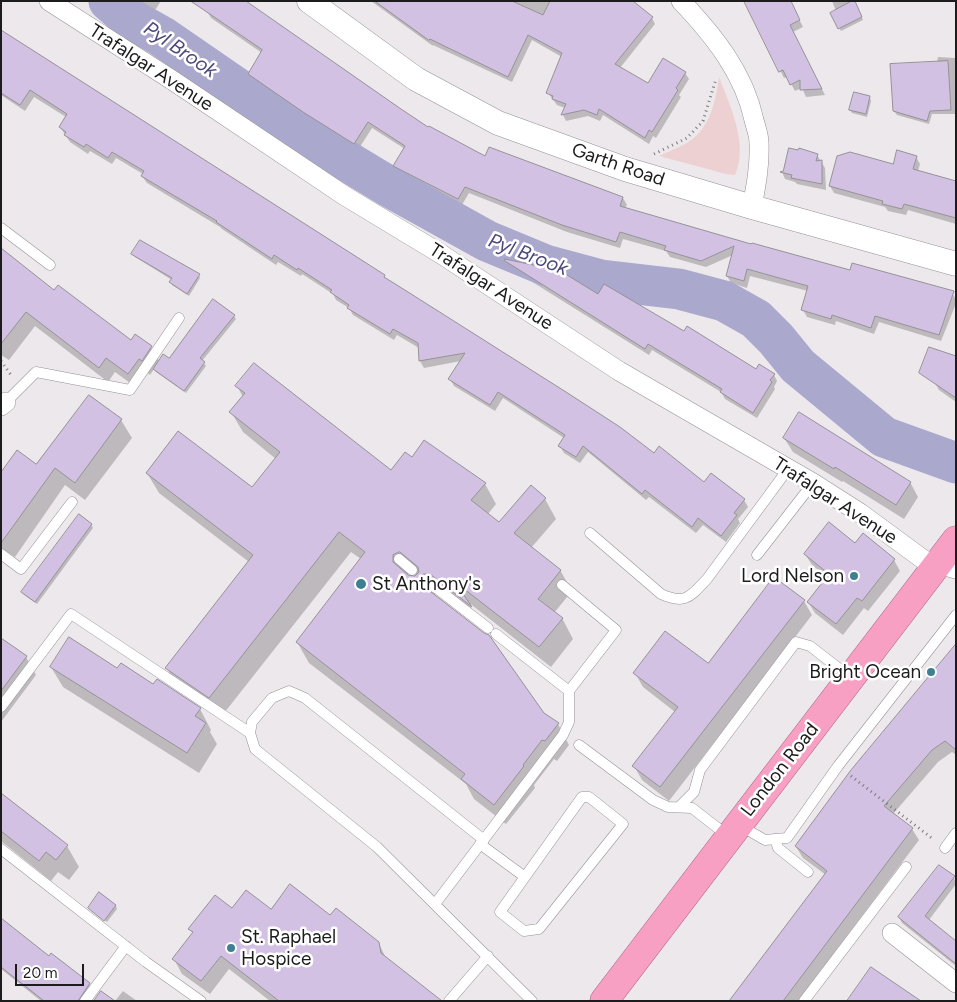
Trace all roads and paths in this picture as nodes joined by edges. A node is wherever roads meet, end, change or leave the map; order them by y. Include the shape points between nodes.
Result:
1 (49, 1) edge
2 (309, 1) edge
3 (681, 1) edge
4 (722, 50) junction
5 (625, 169) junction
6 (752, 207) junction
7 (1, 228) edge
8 (956, 264) edge
9 (50, 266) dead end
10 (179, 318) dead end
11 (4, 404) edge
12 (788, 469) junction
13 (813, 483) junction
14 (72, 502) dead end
15 (590, 534) dead end
16 (956, 540) edge
17 (1, 554) edge
18 (757, 555) dead end
19 (399, 559) dead end
20 (947, 566) edge
21 (412, 570) dead end
22 (426, 580) dead end
23 (562, 585) dead end
24 (956, 615) edge
25 (851, 677) junction
26 (569, 692) junction
27 (1, 707) edge
28 (250, 733) junction
29 (579, 745) dead end
30 (838, 766) junction
31 (680, 807) junction
32 (733, 830) junction
33 (956, 833) edge
34 (775, 839) junction
35 (482, 842) junction
36 (945, 848) joint
37 (1, 849) edge
38 (906, 867) dead end
39 (808, 872) dead end
40 (525, 877) junction
41 (436, 904) junction
42 (892, 932) dead end
43 (126, 946) junction
44 (488, 956) junction
45 (956, 983) edge
46 (85, 1001) edge
47 (200, 1001) edge
48 (449, 1001) edge
49 (532, 1001) edge
50 (604, 1001) edge
51 (804, 1001) edge

1 - 12 street, Trafalgar Avenue via 619,371
2 - 5 street, Garth Road via 416,78 498,123
3 - 4 street
4 - 5 path via 703,121 687,138
4 - 6 street via 735,68 752,109 759,141 758,176
5 - 6 street, Garth Road
6 - 8 street, Garth Road
7 - 9 lane
10 - 11 lane via 130,390 36,372
12 - 13 street, Trafalgar Avenue
12 - 15 lane via 707,579 693,594 680,600 661,594
13 - 18 lane
13 - 20 street, Trafalgar Avenue via 924,560
14 - 17 lane via 21,568
16 - 20 highway, London Road
19 - 21 lane
20 - 25 highway, London Road
22 - 26 lane
23 - 26 lane via 616,630
24 - 30 lane
25 - 31 lane via 810,646 796,642 700,770 694,792
25 - 32 highway, London Road
26 - 35 lane via 569,722 563,735
27 - 28 lane via 72,614
28 - 35 lane via 252,722 272,698 289,691 305,698
28 - 41 lane via 255,749 377,847
29 - 31 lane via 653,800 668,807
30 - 34 lane via 787,838
30 - 36 path
31 - 32 lane via 692,808
32 - 34 lane via 766,840
32 - 50 highway, London Road
33 - 36 lane
34 - 39 lane via 778,848
35 - 40 lane
35 - 41 lane
37 - 43 lane
38 - 51 lane
40 - 40 lane via 582,797 589,797 622,824 539,929 524,931 500,912
41 - 44 lane
42 - 45 street
43 - 46 lane
43 - 47 lane
44 - 48 lane
44 - 49 lane

